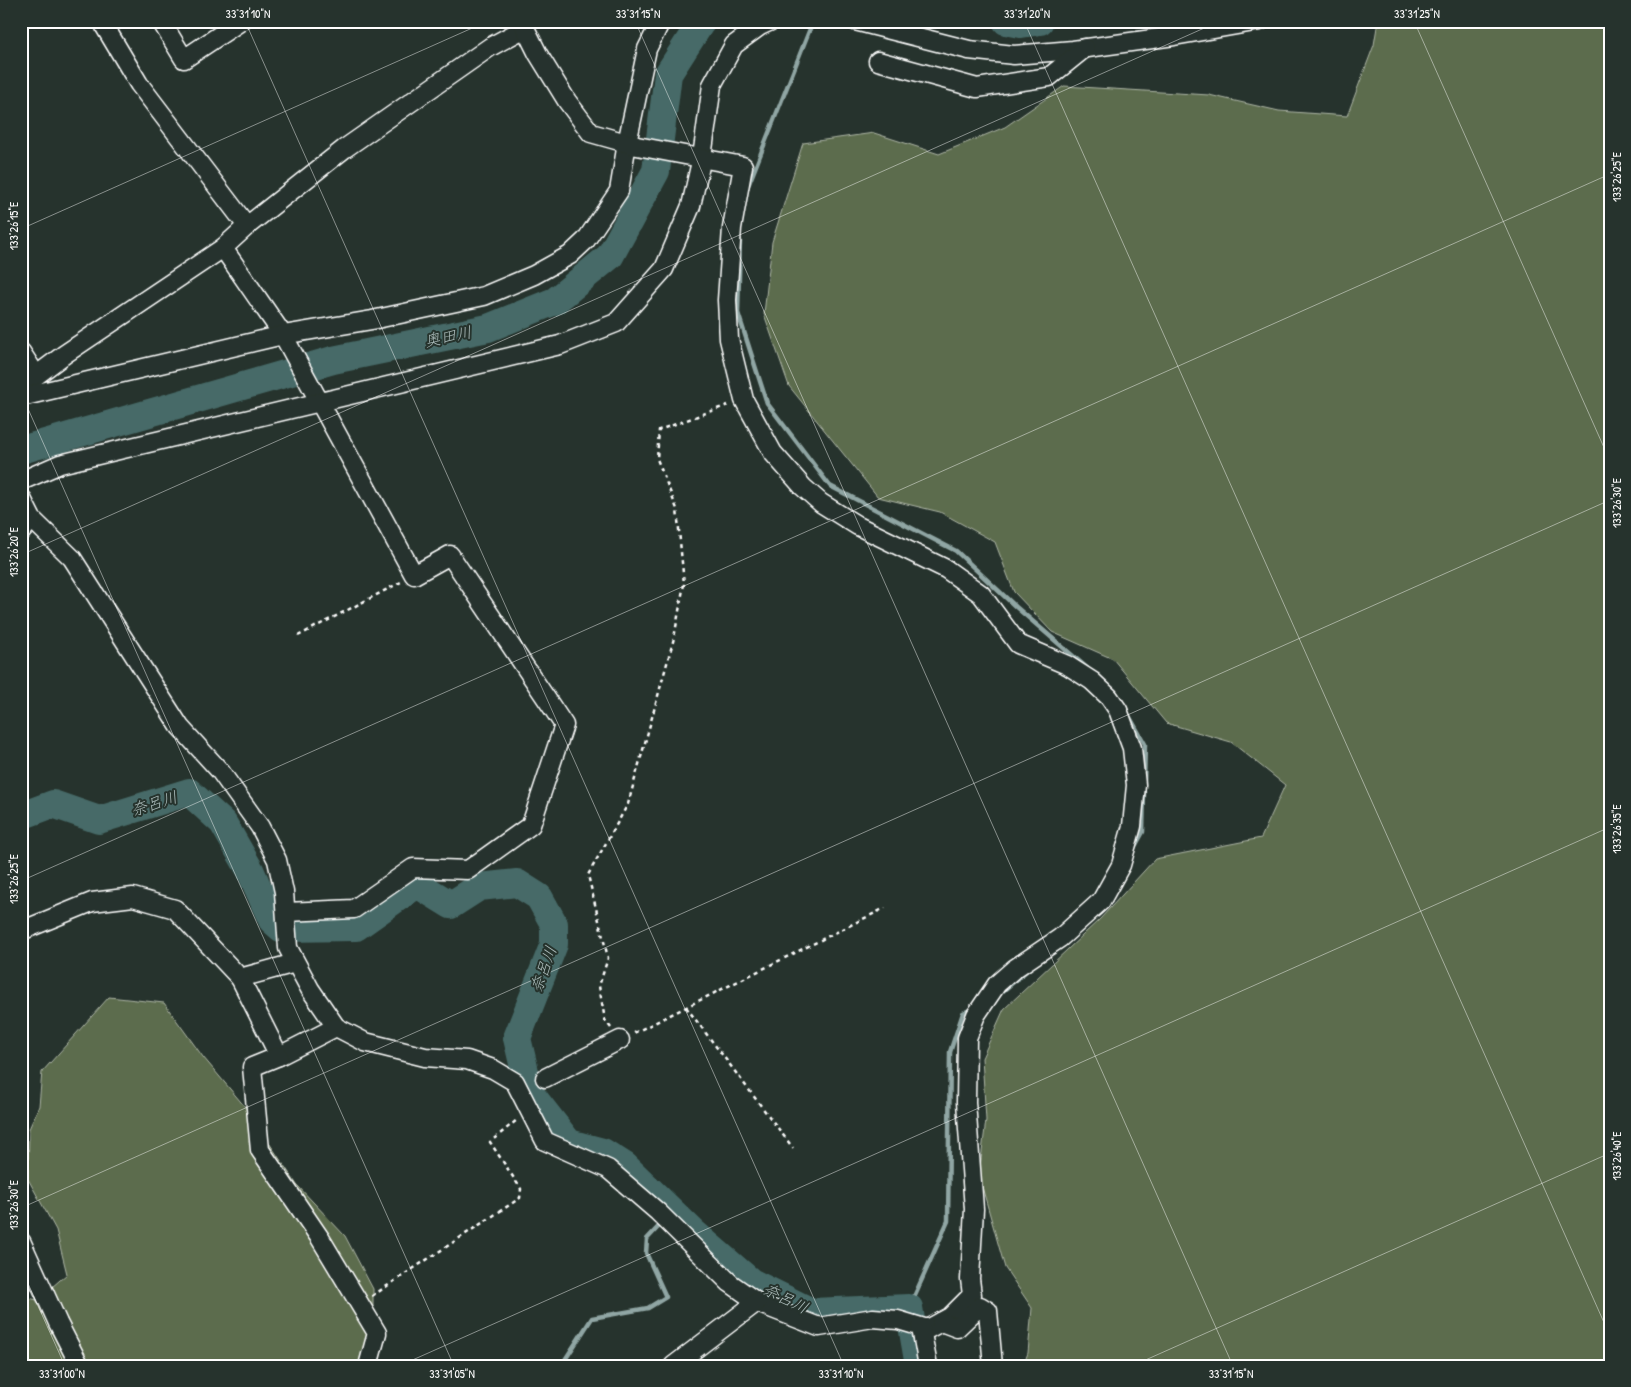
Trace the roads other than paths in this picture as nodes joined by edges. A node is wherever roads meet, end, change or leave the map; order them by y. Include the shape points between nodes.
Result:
1 (112, 21) edge
2 (161, 21) edge
3 (241, 21) edge
4 (660, 21) edge
5 (771, 21) edge
6 (855, 21) edge
7 (1260, 21) edge
8 (524, 25) edge
9 (1086, 48) junction
10 (878, 61) dead end
11 (632, 144) junction
12 (695, 156) junction
13 (248, 226) junction
14 (223, 248) junction
15 (283, 335) junction
16 (21, 352) edge
17 (36, 375) junction
18 (21, 387) edge
19 (21, 397) edge
20 (317, 397) junction
21 (21, 481) edge
22 (21, 497) edge
23 (27, 525) edge
24 (286, 917) junction
25 (21, 931) edge
26 (291, 956) junction
27 (240, 978) junction
28 (336, 1027) junction
29 (620, 1040) road end
30 (279, 1056) junction
31 (545, 1078) dead end
32 (21, 1241) edge
33 (756, 1302) junction
34 (940, 1322) junction
35 (920, 1328) junction
36 (80, 1366) edge
37 (368, 1366) edge
38 (673, 1366) edge
39 (928, 1366) edge
40 (993, 1366) edge

1 - 13 street via 105,27 139,84
2 - 3 street via 184,58
4 - 11 street via 647,50
5 - 12 street via 734,45 712,85
6 - 9 street via 969,50 1014,55
7 - 9 street
8 - 11 street via 567,101 592,133
8 - 13 street via 344,149
9 - 10 street via 1049,77 977,88
11 - 12 street
11 - 15 street via 619,191 586,240 570,255 534,275 484,296
12 - 20 street via 691,206 664,269 616,323 560,345
12 - 34 street via 743,166 732,228 727,300 729,339 744,400 773,453 803,488 821,503 858,526 946,569 982,594 1018,644 1067,665 1092,681 1118,710 1132,748 1136,785 1132,826 1121,866 1101,901 1060,938 1014,968 993,989 976,1015 967,1038 966,1093 974,1209 972,1295 950,1317
13 - 14 street
14 - 15 street
14 - 17 street
15 - 19 street
15 - 20 street
16 - 17 street
17 - 18 street
20 - 21 street via 60,464
20 - 24 street via 414,575 450,555 564,725 531,825 468,870 413,868 354,909
22 - 23 street
23 - 24 street via 72,558 180,726 220,771 260,827 277,860
24 - 26 street
25 - 27 street via 92,902 133,897 175,909
26 - 27 street
26 - 28 street
27 - 30 street
28 - 30 street
28 - 33 street via 364,1042 425,1057 467,1060 493,1069 515,1082 545,1140 608,1169 658,1212 730,1283
29 - 31 street
30 - 37 street via 252,1068 260,1150 320,1238 378,1333
32 - 36 street
33 - 35 street via 819,1327 873,1318 898,1320
33 - 38 street
34 - 35 street via 928,1329
34 - 40 street via 957,1328 980,1306 988,1311
35 - 39 street

